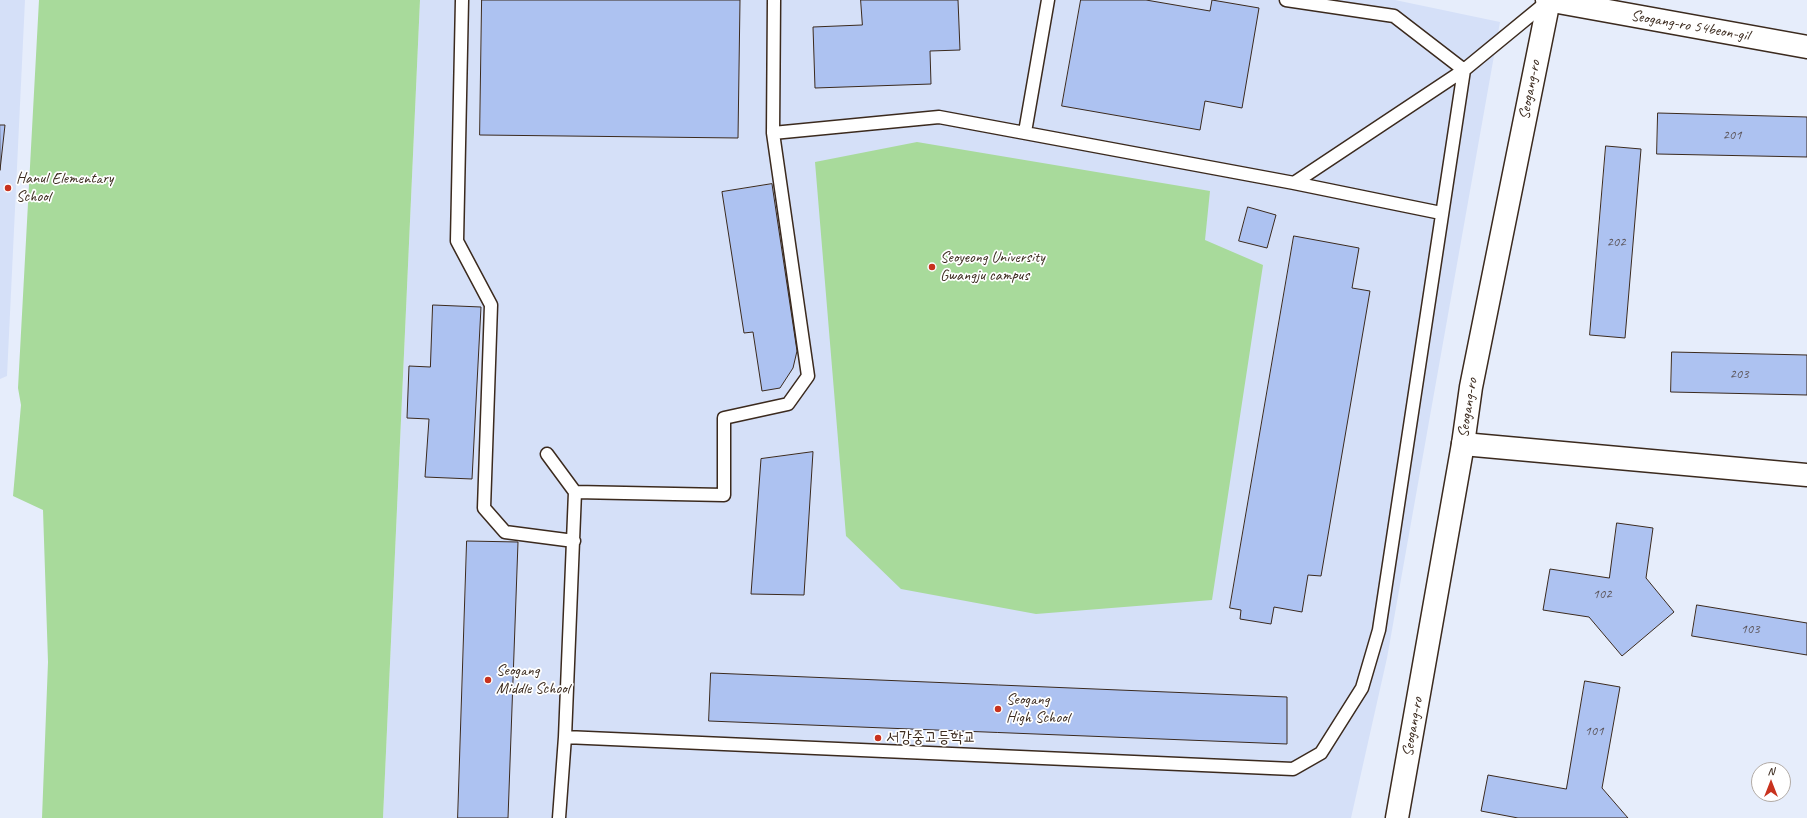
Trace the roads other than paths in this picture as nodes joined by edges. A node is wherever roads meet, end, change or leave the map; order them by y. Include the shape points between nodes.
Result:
1 (462, 0) edge
2 (774, 0) edge
3 (1048, 0) edge
4 (1286, 0) edge
5 (1548, 0) edge
6 (1807, 47) edge
7 (1464, 70) junction
8 (1025, 132) junction
9 (773, 133) junction
10 (1294, 184) junction
11 (1441, 213) junction
12 (1463, 444) junction
13 (547, 454) dead end
14 (1807, 475) edge
15 (575, 492) junction
16 (574, 541) junction
17 (566, 737) junction
18 (559, 818) edge
19 (1398, 818) edge

1 - 16 lane via 457,241 491,305 484,508 505,532
2 - 9 lane
3 - 8 lane
4 - 7 lane via 1394,16
5 - 6 main road, Seogang-ro 54beon-gil
5 - 7 lane
5 - 12 main road, Seogang-ro via 1471,387
7 - 10 lane
7 - 11 lane
8 - 9 lane via 939,117
8 - 10 lane
9 - 15 lane via 808,376 788,404 724,418 724,495
10 - 11 lane
11 - 17 lane via 1379,630 1362,688 1321,753 1293,769
12 - 14 main road
12 - 19 main road, Seogang-ro
13 - 15 lane
15 - 16 lane
16 - 17 lane
17 - 18 lane

